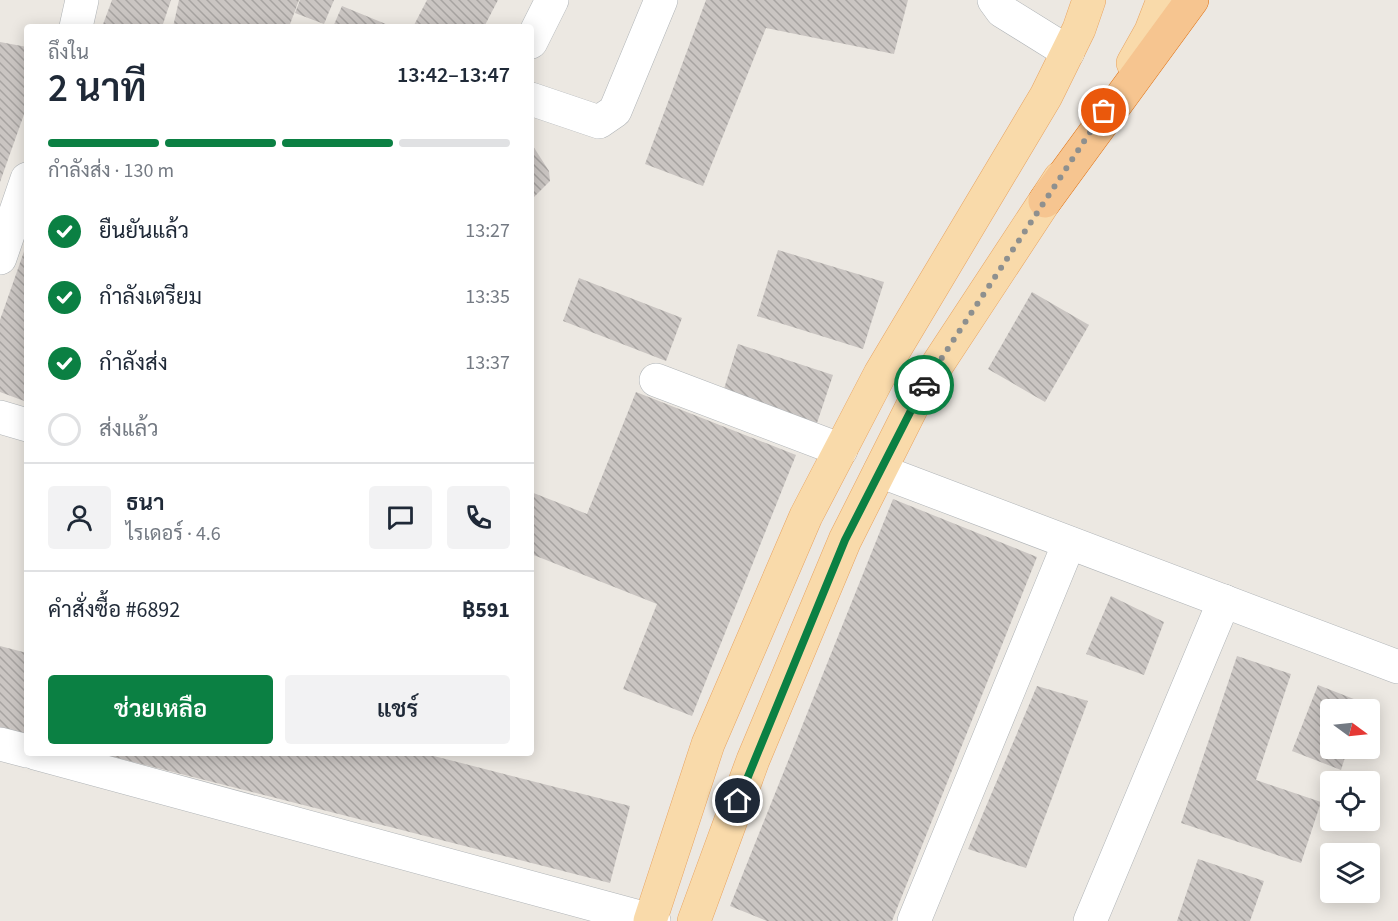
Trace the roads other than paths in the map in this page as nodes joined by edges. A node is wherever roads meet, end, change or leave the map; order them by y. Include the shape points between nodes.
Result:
1 (82, 0) edge
2 (552, 0) edge
3 (661, 0) edge
4 (994, 0) edge
5 (1089, 0) edge
6 (1163, 0) edge
7 (1192, 0) edge
8 (77, 24) edge
9 (534, 36) edge
10 (1068, 52) junction
11 (534, 100) edge
12 (24, 188) edge
13 (1045, 201) junction
14 (0, 258) edge
15 (656, 380) dead end
16 (0, 417) edge
17 (24, 424) edge
18 (841, 450) junction
19 (880, 471) junction
20 (1069, 543) junction
21 (1224, 601) junction
22 (1398, 667) edge
23 (0, 744) edge
24 (24, 750) edge
25 (46, 756) edge
26 (651, 921) edge
27 (694, 921) edge
28 (914, 921) edge
29 (1090, 921) edge

1 - 8 street
2 - 9 street
3 - 11 street via 615,111 599,122
4 - 10 street via 1002,11
5 - 10 main road
6 - 13 main road via 1127,74
7 - 13 highway
10 - 18 main road via 1046,96 880,374
12 - 14 street
13 - 19 main road via 920,390
15 - 18 street
16 - 17 street
18 - 26 main road via 806,516 708,744
19 - 20 street
19 - 27 main road via 845,540 753,760
20 - 21 street
20 - 28 street
21 - 22 street
21 - 29 street
23 - 24 street
25 - 26 street

